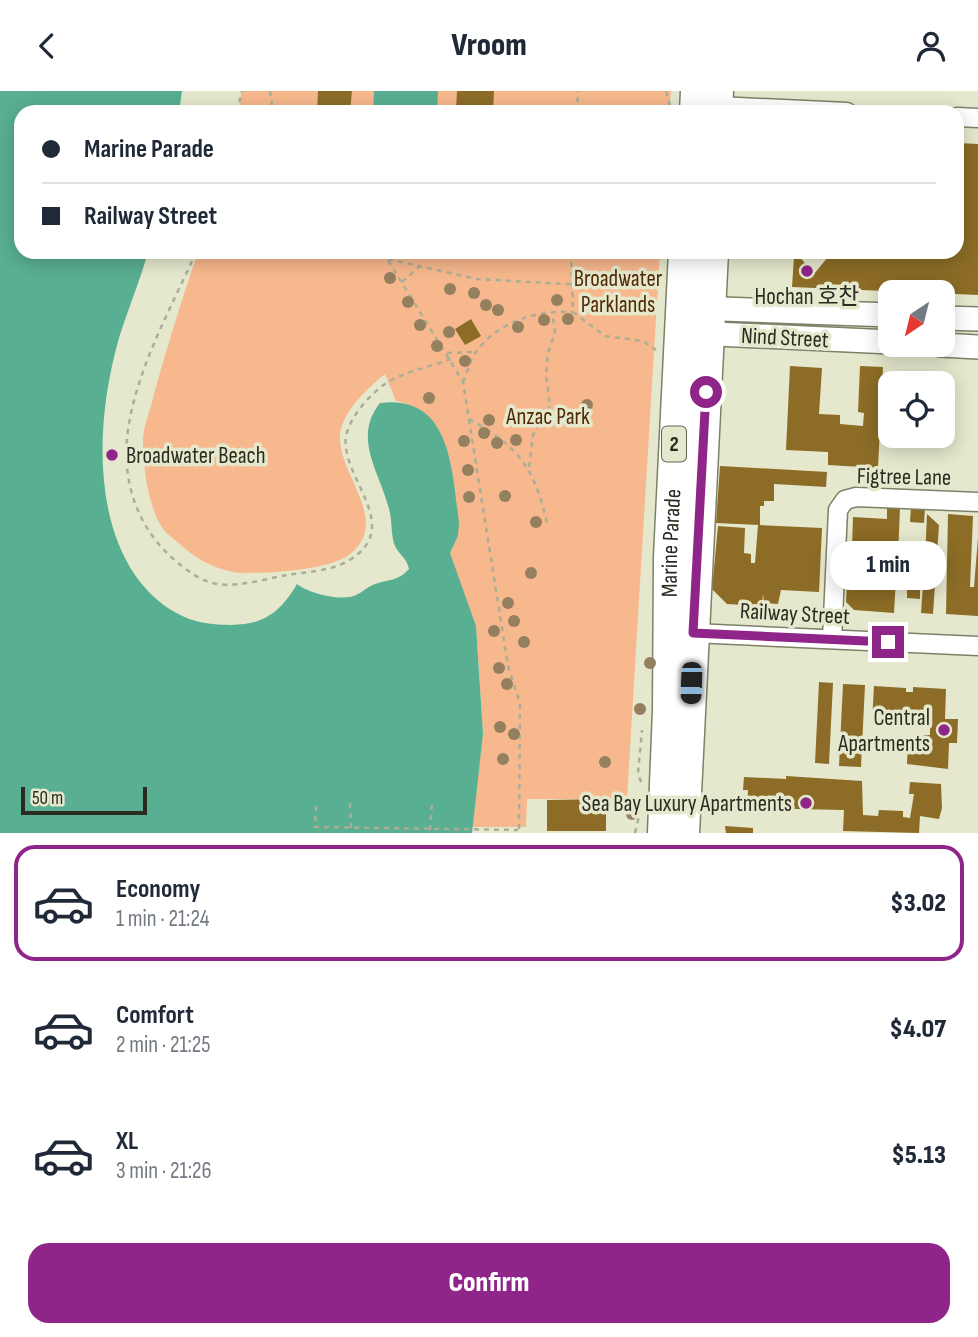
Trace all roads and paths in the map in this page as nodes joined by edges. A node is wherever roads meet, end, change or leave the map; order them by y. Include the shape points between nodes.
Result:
1 (709, 102) edge
2 (750, 105) edge
3 (193, 259) edge
4 (387, 259) joint
5 (571, 259) edge
6 (684, 259) edge
7 (711, 259) edge
8 (420, 266) junction
9 (402, 282) junction
10 (571, 284) junction
11 (583, 285) dead end
12 (755, 310) junction
13 (552, 311) junction
14 (573, 312) junction
15 (863, 314) junction
16 (878, 315) edge
17 (956, 318) edge
18 (978, 319) edge
19 (688, 327) junction
20 (753, 335) junction
21 (862, 341) junction
22 (878, 342) edge
23 (956, 346) edge
24 (978, 347) edge
25 (476, 352) junction
26 (447, 353) junction
27 (451, 359) junction
28 (463, 382) junction
29 (468, 418) junction
30 (528, 467) junction
31 (978, 502) edge
32 (547, 523) dead end
33 (693, 633) junction
34 (832, 639) junction
35 (978, 646) edge
36 (432, 802) dead end
37 (350, 803) dead end
38 (316, 806) dead end
39 (315, 827) junction
40 (351, 828) junction
41 (430, 830) junction
42 (344, 831) edge
43 (385, 831) edge
44 (519, 832) edge
45 (315, 833) edge
46 (663, 833) edge
47 (684, 833) edge

1 - 2 street
3 - 27 path via 146,365 128,430 126,467 135,507 147,531 164,552 202,580 231,584 330,568 360,552 368,541 371,517 346,451 351,423 382,386
4 - 8 path
4 - 9 path
5 - 10 path
6 - 19 highway, Marine Parade / 2
7 - 19 highway, Marine Parade / 2
8 - 9 path
8 - 10 path via 477,279
9 - 26 path
10 - 11 path
10 - 14 path
12 - 15 street, Nind Street
12 - 19 street, Nind Street
12 - 20 street via 750,323
13 - 14 path
13 - 25 path via 513,322
13 - 30 path via 555,332 546,375 550,406 533,435
14 - 19 path via 605,336 643,341
15 - 16 street, Nind Street
15 - 21 street
17 - 18 street
19 - 20 street, Nind Street
19 - 33 highway, Marine Parade / 2
19 - 46 highway, Marine Parade / 2 via 669,557
20 - 21 street, Nind Street
21 - 22 street, Nind Street
23 - 24 street
25 - 26 path
25 - 28 path
26 - 27 path
27 - 28 path
28 - 29 path
29 - 30 path via 512,447
29 - 44 path via 508,666 520,703
30 - 32 path
31 - 34 street, Figtree Lane via 845,500 838,510
33 - 34 street, Railway Street
33 - 47 highway, Marine Parade / 2
34 - 35 street, Railway Street
36 - 41 path
37 - 40 path
38 - 39 path
39 - 42 path
39 - 45 path
40 - 42 path
40 - 43 path
41 - 43 path
41 - 44 path

